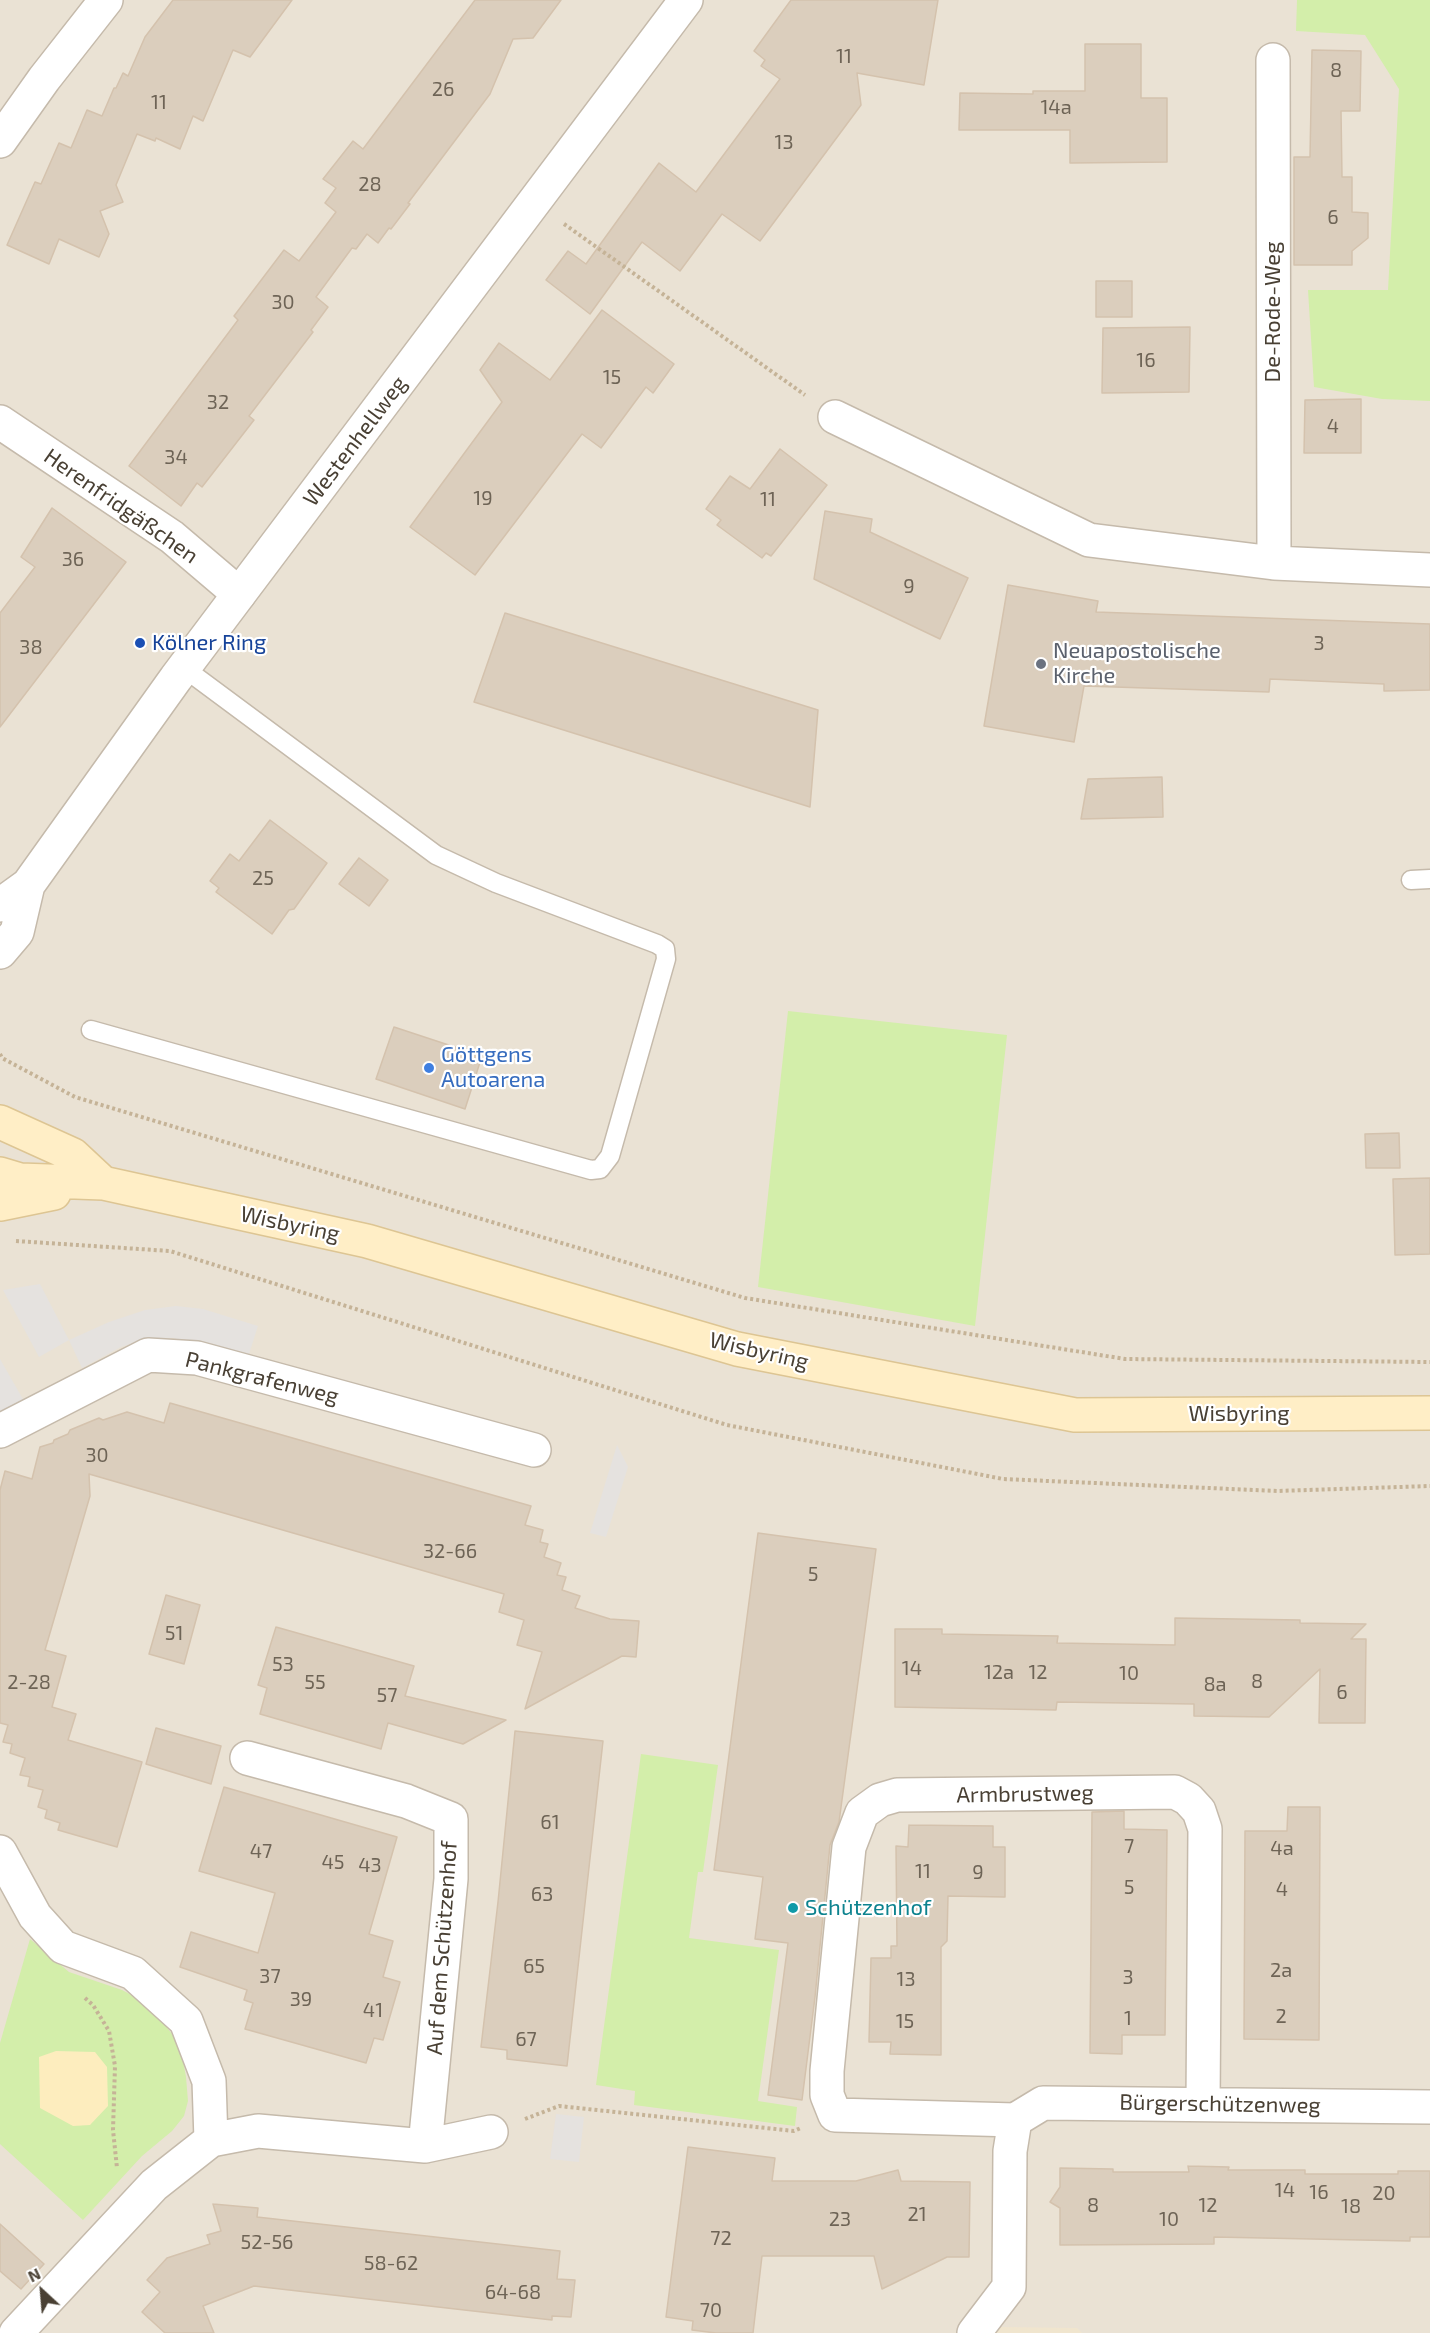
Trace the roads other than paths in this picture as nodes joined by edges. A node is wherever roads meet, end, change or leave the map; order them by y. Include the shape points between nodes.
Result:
1 (106, 0) edge
2 (686, 0) edge
3 (1273, 60) dead end
4 (0, 141) edge
5 (835, 417) road end
6 (0, 422) edge
7 (1274, 563) junction
8 (1430, 570) edge
9 (239, 594) junction
10 (184, 668) junction
11 (1430, 879) edge
12 (1411, 880) dead end
13 (28, 885) junction
14 (0, 905) edge
15 (0, 952) edge
16 (91, 1030) dead end
17 (0, 1122) edge
18 (0, 1174) edge
19 (103, 1183) junction
20 (0, 1204) edge
21 (1430, 1413) edge
22 (0, 1431) edge
23 (534, 1450) dead end
24 (246, 1758) dead end
25 (0, 1852) edge
26 (1203, 2104) junction
27 (1430, 2107) edge
28 (1015, 2120) junction
29 (491, 2132) road end
30 (210, 2140) junction
31 (425, 2146) junction
32 (16, 2333) edge
33 (974, 2333) edge

1 - 4 street
2 - 9 street, Westenhellweg
3 - 7 street, De-Rode-Weg
5 - 7 street via 1089,540
6 - 9 street, Herenfridgäßchen via 172,537
7 - 8 street
9 - 10 street, Westenhellweg
10 - 13 street, Westenhellweg
10 - 16 lane via 436,855 496,883 657,944 665,949 666,959 610,1156 600,1169 591,1170
11 - 12 lane
13 - 14 street, Westenhellweg
13 - 15 street, Westenhellweg via 16,932
17 - 19 main road via 73,1155
18 - 19 main road, Wisbyring via 20,1180
19 - 20 main road
19 - 21 main road, Wisbyring via 367,1241 737,1349 1075,1415
22 - 23 street, Pankgrafenweg via 148,1355 197,1358
24 - 31 street, Auf dem Schützenhof via 406,1801 451,1819 451,1879
25 - 30 street via 35,1916 63,1947 133,1973 186,2021 208,2081
26 - 27 street, Bürgerschützenweg
26 - 28 street, Bürgerschützenweg via 1043,2103
26 - 28 street, Armbrustweg via 1204,1829 1199,1811 1188,1799 1175,1792 897,1796 880,1800 862,1813 849,1847 827,2072 827,2095 835,2115
28 - 33 street via 1010,2151 1009,2287
29 - 31 street
30 - 31 street via 258,2131
30 - 32 street via 154,2185

